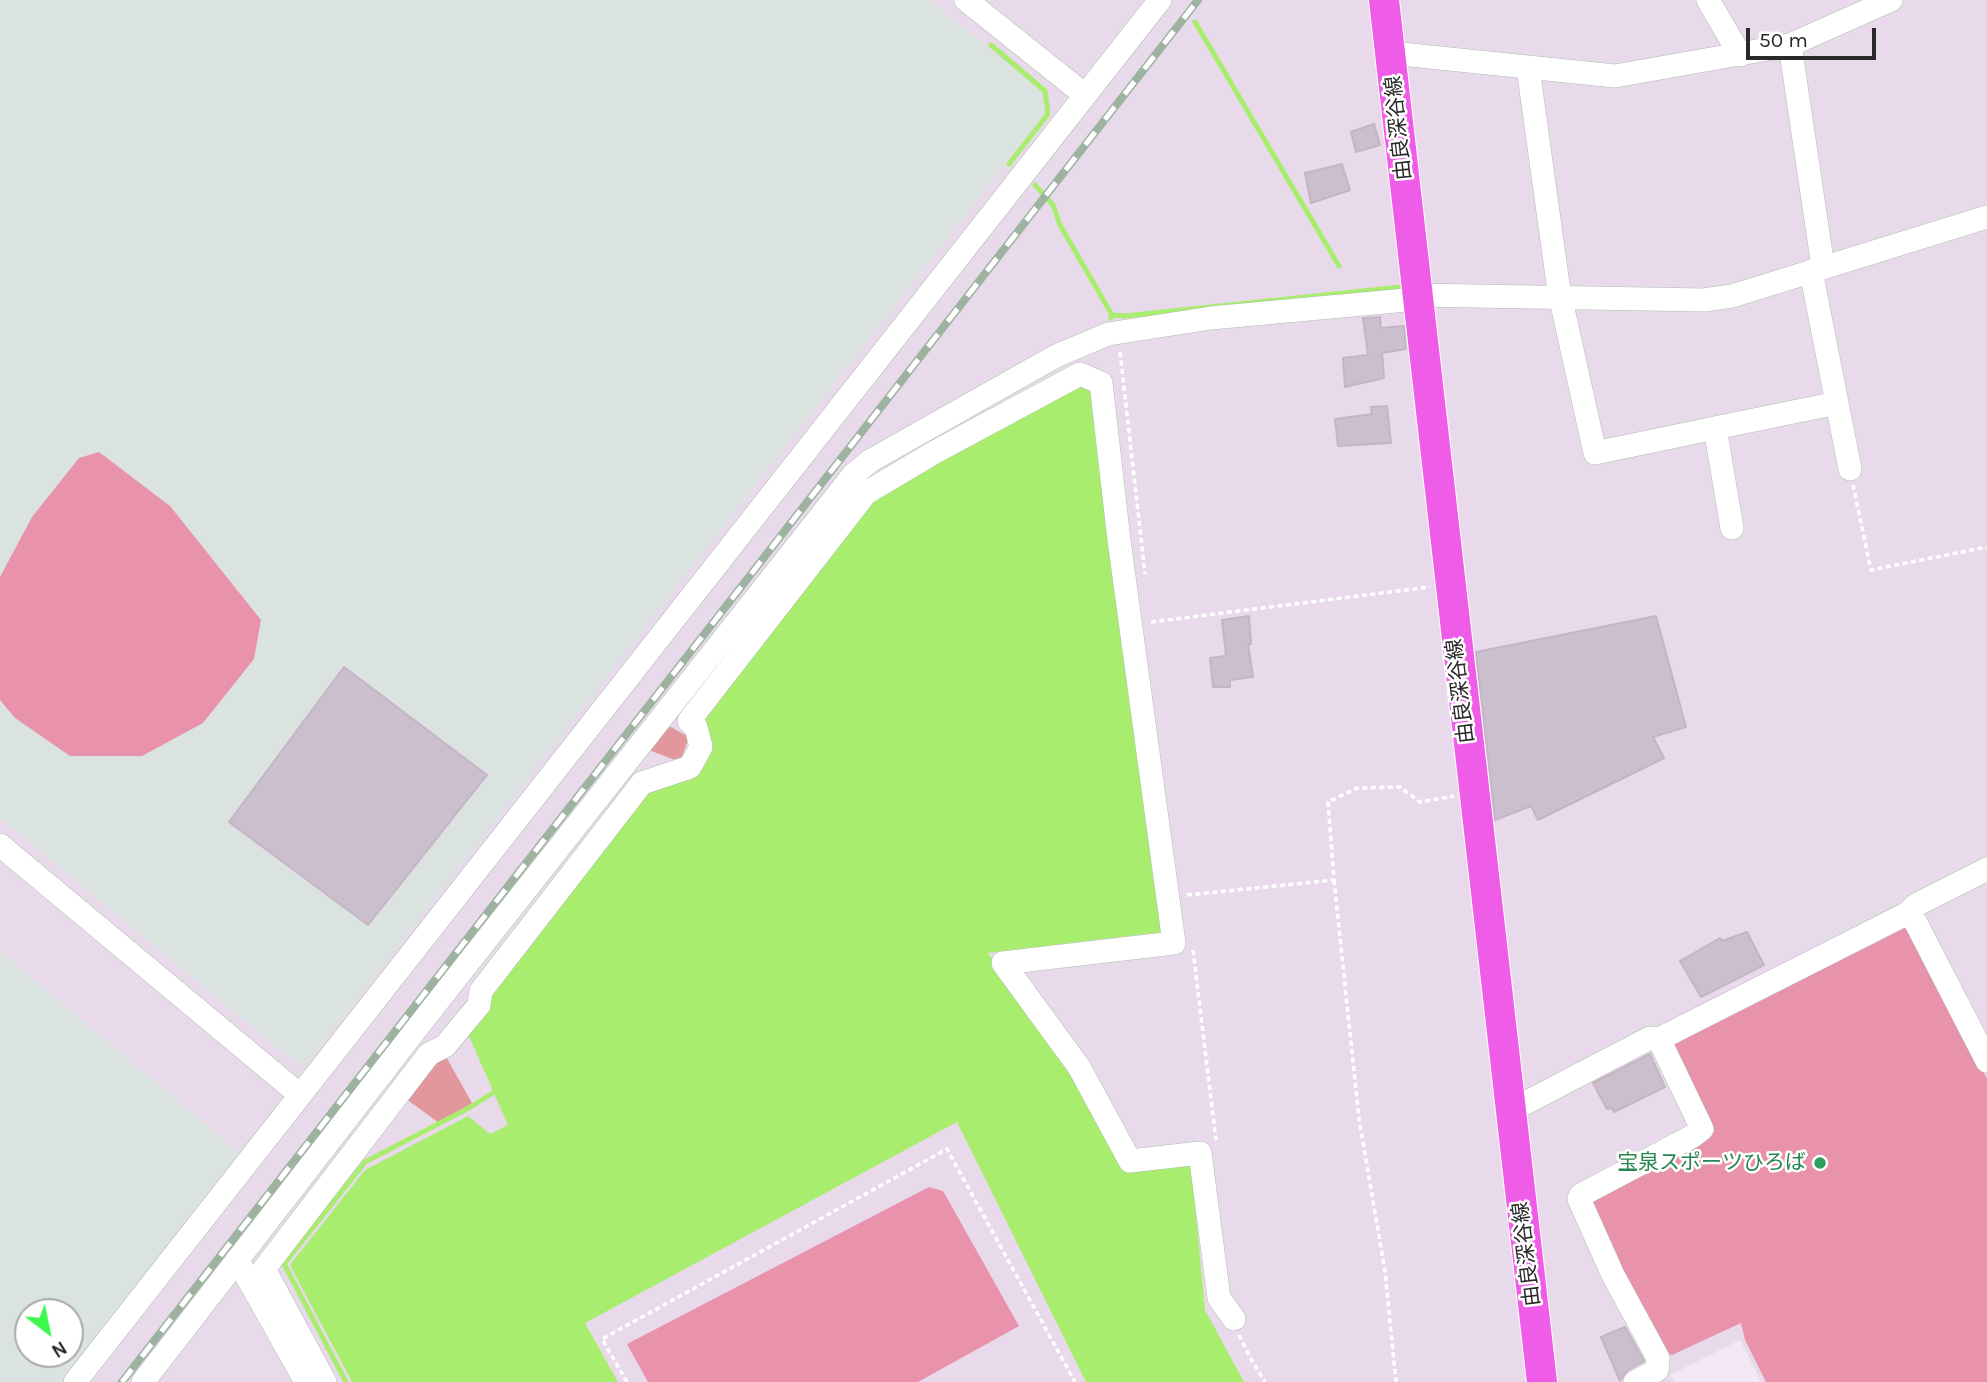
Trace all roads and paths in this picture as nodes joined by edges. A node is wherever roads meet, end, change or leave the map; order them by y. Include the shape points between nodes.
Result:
1 (966, 0) edge
2 (1160, 0) edge
3 (1384, 0) edge
4 (1708, 0) edge
5 (1891, 0) edge
6 (1790, 45) junction
7 (1391, 53) junction
8 (1740, 55) junction
9 (1528, 68) junction
10 (1085, 95) junction
11 (1987, 217) edge
12 (1817, 269) junction
13 (1417, 297) junction
14 (1560, 298) junction
15 (1118, 333) junction
16 (1837, 403) junction
17 (1715, 428) junction
18 (1850, 469) joint
19 (1732, 528) dead end
20 (1987, 547) edge
21 (1146, 580) dead end
22 (1449, 585) junction
23 (1151, 622) dead end
24 (1473, 793) junction
25 (0, 845) edge
26 (1987, 869) edge
27 (1334, 880) junction
28 (1187, 895) dead end
29 (1908, 913) junction
30 (1193, 948) dead end
31 (450, 987) junction
32 (1659, 1039) junction
33 (439, 1049) junction
34 (1987, 1061) edge
35 (300, 1095) junction
36 (1517, 1107) junction
37 (1217, 1148) dead end
38 (237, 1259) junction
39 (1234, 1319) joint
40 (75, 1382) edge
41 (143, 1382) edge
42 (306, 1382) edge
43 (325, 1382) edge
44 (627, 1382) edge
45 (1075, 1382) edge
46 (1265, 1382) edge
47 (1396, 1382) edge
48 (1542, 1382) edge
49 (1635, 1382) edge

1 - 10 street
2 - 10 street
3 - 7 main road, 由良深谷線
4 - 8 street
5 - 6 street
6 - 8 street
6 - 12 street
7 - 9 street
7 - 13 main road, 由良深谷線
8 - 9 street via 1615,76
9 - 14 street
10 - 35 street
11 - 12 street
12 - 14 street via 1732,296 1704,300
12 - 16 street
13 - 14 street
13 - 15 street via 1211,318
13 - 22 main road, 由良深谷線
14 - 17 street via 1595,453
15 - 21 path
15 - 31 street via 1056,356 853,475
16 - 17 street
16 - 18 street
17 - 19 street
18 - 20 path via 1871,570
22 - 23 path
22 - 24 main road, 由良深谷線
24 - 27 path via 1420,802 1400,788 1357,788 1328,802
24 - 36 main road, 由良深谷線
25 - 35 street
26 - 29 street
27 - 28 path
27 - 47 path via 1359,1119 1385,1271
29 - 32 street
29 - 34 street
30 - 37 path
31 - 33 street via 457,999
31 - 38 street
32 - 36 street via 1650,1038
32 - 49 street via 1702,1129 1579,1199 1658,1358 1657,1370
33 - 39 street via 479,1005 481,991 642,783 690,767 701,747 696,727 689,721 866,493 1080,374 1101,383 1174,943 1003,964 1079,1067 1130,1161 1200,1153 1219,1298
33 - 43 street via 429,1054 264,1269
35 - 40 street
36 - 48 main road, 由良深谷線
38 - 41 street
38 - 42 street
39 - 46 path
44 - 45 path via 602,1339 947,1149

